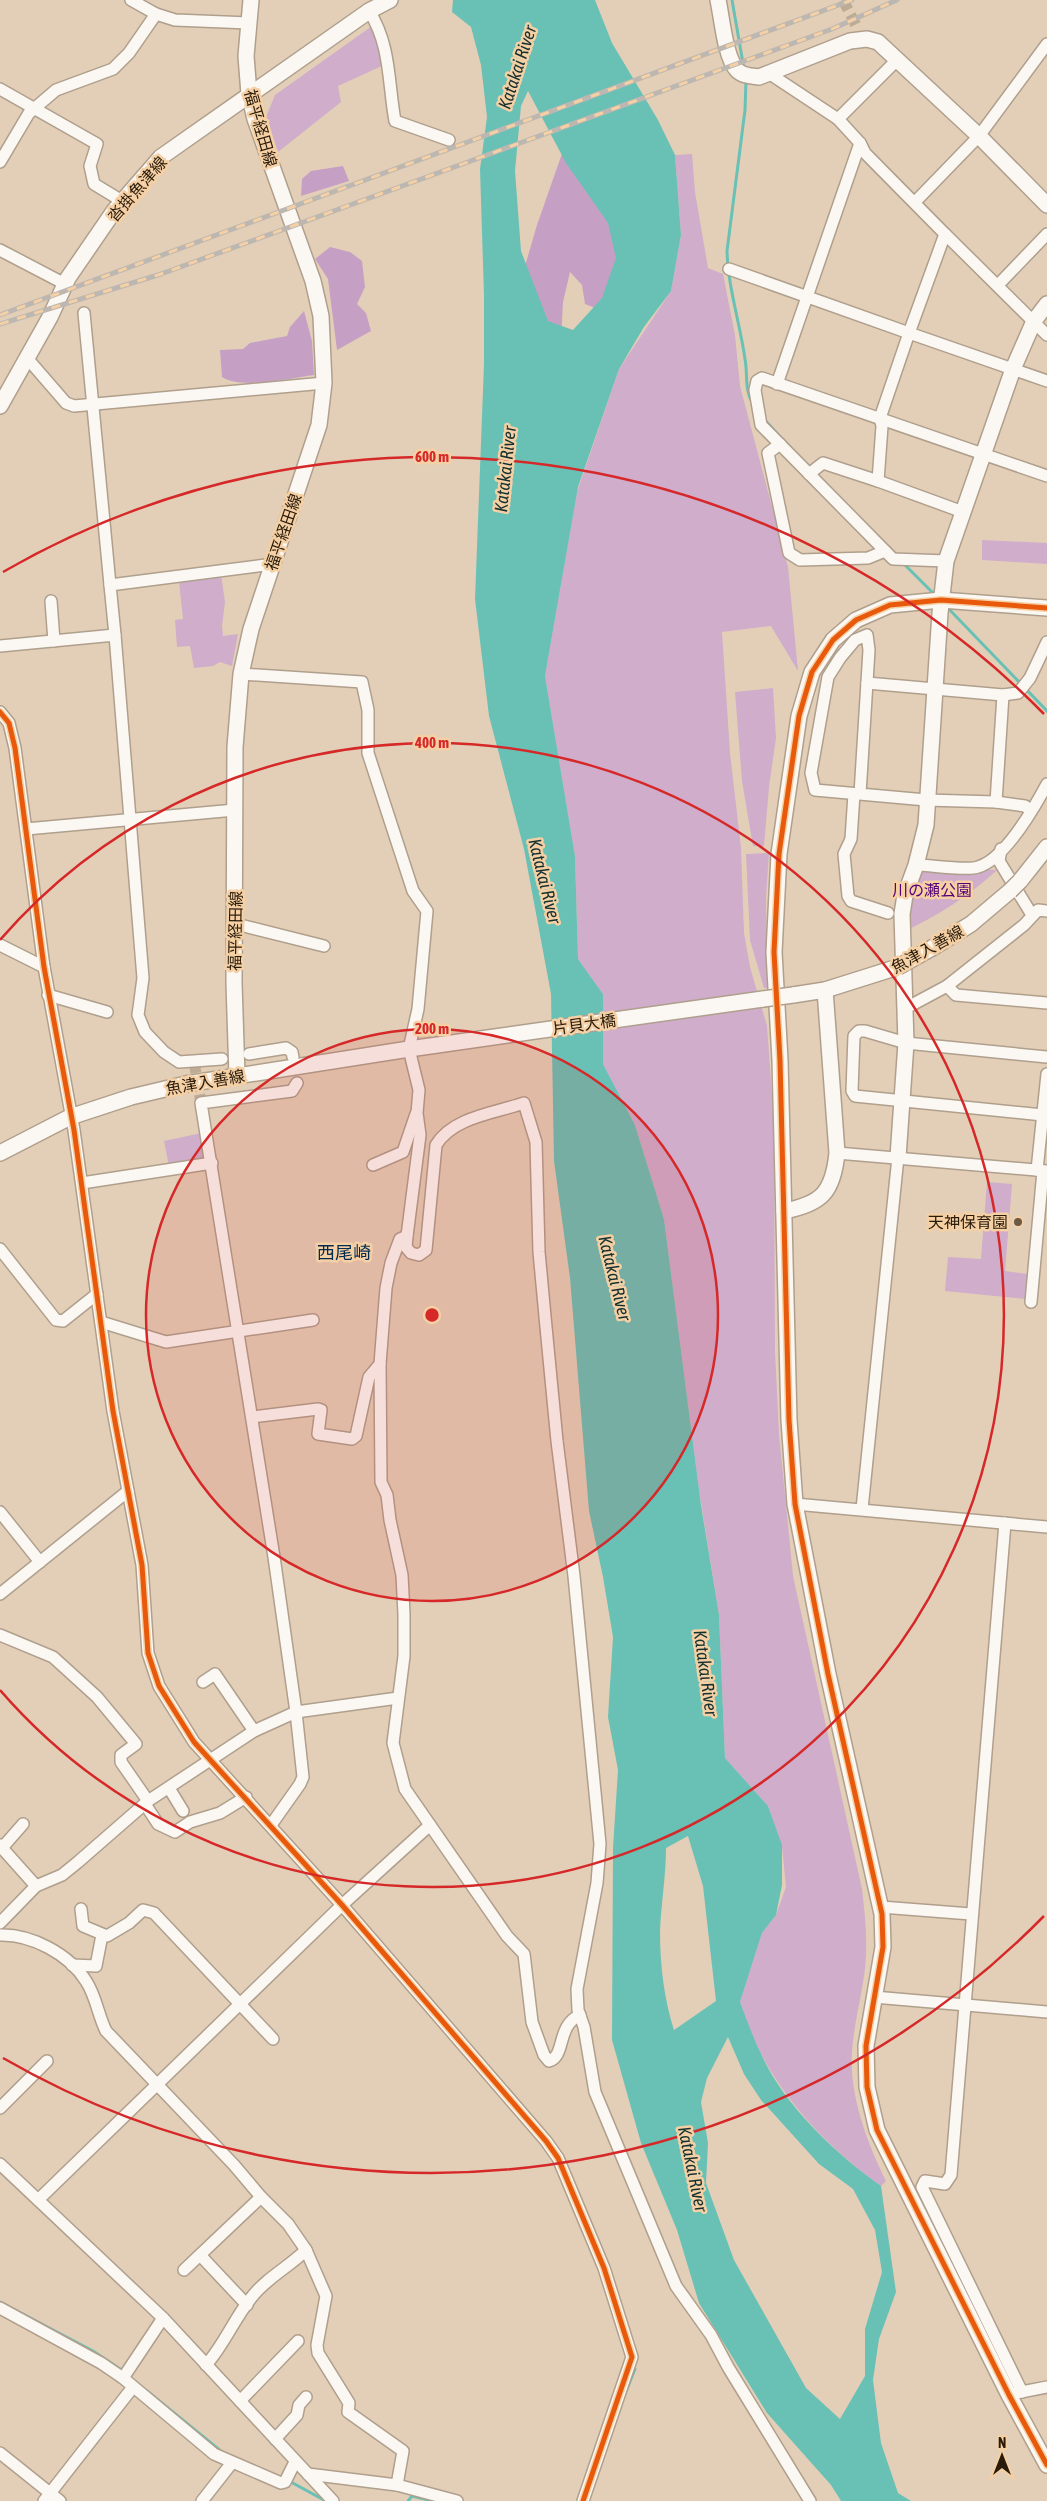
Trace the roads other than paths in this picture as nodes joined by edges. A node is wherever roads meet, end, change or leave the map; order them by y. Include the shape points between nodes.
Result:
1 (131, 0) edge
2 (251, 0) edge
3 (390, 0) edge
4 (718, 0) edge
5 (370, 11) junction
6 (156, 14) junction
7 (249, 23) junction
8 (1047, 44) edge
9 (897, 60) junction
10 (767, 72) junction
11 (0, 89) edge
12 (249, 94) junction
13 (34, 108) junction
14 (838, 119) junction
15 (979, 136) junction
16 (449, 140) dead end
17 (860, 143) junction
18 (0, 162) edge
19 (122, 201) junction
20 (915, 202) junction
21 (1047, 206) edge
22 (945, 234) junction
23 (1047, 234) edge
24 (0, 250) edge
25 (729, 269) dead end
26 (65, 284) junction
27 (998, 286) junction
28 (807, 296) junction
29 (1047, 304) edge
30 (84, 313) dead end
31 (1034, 321) junction
32 (909, 333) junction
33 (1047, 335) edge
34 (26, 358) junction
35 (1013, 369) junction
36 (1047, 381) edge
37 (324, 383) junction
38 (777, 384) junction
39 (93, 404) junction
40 (0, 406) edge
41 (880, 418) junction
42 (780, 444) junction
43 (985, 454) junction
44 (809, 474) junction
45 (1047, 476) edge
46 (878, 481) junction
47 (963, 512) junction
48 (885, 551) junction
49 (946, 561) junction
50 (273, 564) junction
51 (110, 585) junction
52 (941, 600) junction
53 (51, 601) dead end
54 (1047, 608) edge
55 (115, 635) junction
56 (54, 641) junction
57 (1047, 642) edge
58 (0, 646) edge
59 (241, 674) junction
60 (866, 683) junction
61 (935, 688) junction
62 (1003, 695) junction
63 (0, 712) edge
64 (1047, 784) edge
65 (857, 794) junction
66 (926, 800) junction
67 (996, 802) junction
68 (235, 810) junction
69 (1031, 811) junction
70 (131, 820) junction
71 (26, 829) junction
72 (1047, 847) edge
73 (1001, 849) junction
74 (916, 865) junction
75 (1047, 911) edge
76 (888, 913) dead end
77 (1032, 915) junction
78 (236, 924) junction
79 (0, 945) edge
80 (324, 946) dead end
81 (44, 967) junction
82 (947, 986) junction
83 (825, 990) junction
84 (48, 995) junction
85 (746, 1001) joint
86 (1047, 1003) edge
87 (906, 1008) junction
88 (107, 1012) dead end
89 (906, 1043) junction
90 (415, 1048) junction
91 (249, 1054) dead end
92 (293, 1057) dead end
93 (1047, 1057) edge
94 (222, 1059) dead end
95 (1047, 1074) edge
96 (237, 1076) junction
97 (297, 1082) dead end
98 (904, 1101) junction
99 (417, 1113) junction
100 (1043, 1115) junction
101 (70, 1117) junction
102 (0, 1153) edge
103 (837, 1153) junction
104 (898, 1157) junction
105 (212, 1163) junction
106 (372, 1165) dead end
107 (1042, 1171) edge
108 (82, 1183) junction
109 (784, 1211) junction
110 (407, 1236) junction
111 (0, 1249) edge
112 (97, 1294) junction
113 (1031, 1302) dead end
114 (314, 1320) dead end
115 (101, 1322) junction
116 (239, 1332) junction
117 (380, 1364) junction
118 (252, 1417) junction
119 (128, 1491) junction
120 (795, 1504) junction
121 (862, 1509) junction
122 (0, 1512) edge
123 (1005, 1523) junction
124 (1047, 1527) edge
125 (40, 1562) junction
126 (0, 1594) edge
127 (0, 1635) edge
128 (203, 1682) dead end
129 (398, 1698) junction
130 (296, 1712) junction
131 (254, 1731) junction
132 (210, 1760) junction
133 (169, 1788) junction
134 (246, 1797) junction
135 (147, 1802) junction
136 (183, 1811) dead end
137 (23, 1824) dead end
138 (270, 1824) junction
139 (430, 1825) junction
140 (1, 1847) edge
141 (36, 1886) junction
142 (342, 1906) junction
143 (881, 1907) junction
144 (81, 1909) dead end
145 (971, 1914) junction
146 (0, 1923) edge
147 (0, 1935) edge
148 (102, 1935) junction
149 (72, 1966) junction
150 (874, 1997) junction
151 (239, 2005) junction
152 (965, 2005) junction
153 (1047, 2012) edge
154 (580, 2015) junction
155 (272, 2039) dead end
156 (47, 2061) dead end
157 (157, 2086) junction
158 (0, 2108) edge
159 (0, 2164) edge
160 (260, 2198) junction
161 (38, 2200) junction
162 (306, 2250) junction
163 (200, 2255) junction
164 (184, 2270) dead end
165 (247, 2305) junction
166 (0, 2308) edge
167 (163, 2318) junction
168 (298, 2341) dead end
169 (206, 2365) junction
170 (123, 2378) junction
171 (133, 2387) junction
172 (1047, 2387) edge
173 (1016, 2393) junction
174 (306, 2397) dead end
175 (240, 2401) junction
176 (275, 2439) junction
177 (0, 2453) edge
178 (295, 2462) junction
179 (232, 2464) junction
180 (1047, 2465) edge
181 (308, 2474) junction
182 (397, 2485) junction
183 (47, 2497) edge
184 (60, 2501) edge
185 (202, 2501) edge
186 (334, 2501) edge
187 (457, 2501) edge
188 (583, 2501) edge
189 (810, 2501) edge

1 - 6 street
2 - 7 street, 福平経田線
3 - 5 street, 沓掛魚津線
4 - 10 street via 730,60 738,71 749,76 759,77
5 - 12 street, 沓掛魚津線
5 - 16 street via 385,42 395,121
6 - 7 street via 175,20
6 - 13 street via 130,53 113,70 56,90
7 - 12 street, 福平経田線 via 246,56
8 - 15 street
9 - 10 street via 878,42 859,34 850,41
9 - 14 street
9 - 15 street
10 - 14 street
11 - 13 street
12 - 19 street, 沓掛魚津線 via 161,157
12 - 37 street, 福平経田線 via 255,120 313,281 321,316
13 - 18 street
13 - 19 street via 97,144 90,166 94,184
14 - 17 street
15 - 20 street
15 - 21 street
17 - 20 street via 865,153
17 - 28 street
19 - 26 street, 沓掛魚津線
20 - 22 street
22 - 27 street
22 - 32 street
23 - 27 street
24 - 26 street
25 - 28 street
26 - 34 street, 沓掛魚津線
27 - 31 street
28 - 32 street
28 - 38 street
29 - 31 street
30 - 39 street
31 - 33 street
31 - 35 street
32 - 35 street
32 - 41 street
34 - 39 street via 66,403 74,406
34 - 40 street, 沓掛魚津線
35 - 36 street
35 - 43 street
37 - 39 street
37 - 50 street, 福平経田線 via 319,425
38 - 41 street
38 - 42 street via 762,378 757,381 756,390 761,425
39 - 51 street
41 - 43 street
41 - 46 street
42 - 44 street
42 - 48 street via 768,453 789,552 800,560 868,558
43 - 45 street
43 - 47 street
44 - 46 street via 823,464
44 - 48 street
46 - 47 street
47 - 49 street
48 - 49 street via 893,559
49 - 52 street
50 - 51 street
50 - 59 street, 福平経田線 via 251,629
51 - 55 street
52 - 54 street
52 - 61 street
52 - 109 street via 890,605 856,620 833,640 812,672 799,716 775,901
53 - 56 street
55 - 56 street
55 - 70 street
56 - 58 street
57 - 62 street via 1030,678 1018,693
59 - 68 street, 福平経田線 via 236,723
59 - 90 street via 362,682 368,710 368,753 413,890 427,911
60 - 61 street
60 - 65 street
60 - 65 street via 869,650 866,635 855,640 828,677 810,773 815,790
61 - 62 street
61 - 66 street
62 - 67 street
63 - 71 street via 9,723 15,748
64 - 69 street
65 - 66 street
65 - 76 street via 851,839 844,854 848,896 851,901
66 - 67 street
66 - 74 street via 926,825
67 - 69 street via 1025,806
68 - 70 street
68 - 78 street, 福平経田線
69 - 73 street
70 - 71 street
70 - 94 street via 143,978 138,1015 145,1032 164,1052 180,1062
71 - 81 street
72 - 83 street, 魚津入善線, bridge via 1015,886 971,924 898,967
73 - 74 street via 992,860 977,868
73 - 77 street via 999,861
74 - 87 street via 902,914
75 - 77 street via 1038,910
77 - 82 street via 1024,925
78 - 80 street
78 - 96 street, 福平経田線
79 - 81 street
81 - 84 street
82 - 86 street via 956,995
82 - 87 street
83 - 85 street, 魚津入善線, bridge
83 - 103 street
84 - 88 street
84 - 101 street
85 - 90 street, 片貝大橋
87 - 89 street
89 - 93 street
89 - 98 street
89 - 98 street via 865,1031 854,1036 852,1091 855,1096
90 - 96 street, 魚津入善線
90 - 99 street via 419,1090
91 - 92 street via 286,1048
95 - 100 street
96 - 101 street, 魚津入善線 via 132,1097
97 - 105 street via 292,1091 201,1103
98 - 100 street
98 - 104 street
99 - 106 street via 403,1152
99 - 110 street via 420,1135
100 - 107 street
101 - 102 street, 魚津入善線
101 - 108 street
103 - 104 street
103 - 109 street via 835,1176 827,1193 806,1207
104 - 107 street
104 - 121 street
105 - 108 street
105 - 116 street
107 - 113 street
108 - 112 street
109 - 120 street via 789,1420
110 - 117 street via 400,1239 390,1263 383,1306
110 - 154 street via 406,1247 411,1253 419,1255 426,1250 436,1145 442,1135 456,1125 524,1104 536,1142 539,1252 600,1844 597,1883 577,1989
111 - 112 street via 56,1320 64,1320
112 - 115 street
114 - 116 street
115 - 116 street via 166,1342
115 - 119 street
116 - 118 street
117 - 118 street via 369,1377 356,1436 352,1439 318,1434 321,1410 318,1409
117 - 129 street via 381,1482 388,1495 402,1575 404,1656
118 - 130 street
119 - 125 street
119 - 132 street via 142,1565 148,1654 159,1686 194,1742
120 - 121 street
120 - 143 street via 828,1674
121 - 123 street
122 - 125 street
123 - 124 street
123 - 145 street
125 - 126 street
127 - 135 street via 52,1658 97,1697 136,1744 121,1755 121,1762
128 - 131 street via 215,1674
129 - 130 street
129 - 139 street via 393,1743 406,1789
130 - 131 street
130 - 138 street via 303,1777
131 - 132 street
132 - 133 street
132 - 134 street
133 - 135 street
133 - 136 street
134 - 135 street via 220,1813 190,1822 176,1832 158,1824
134 - 138 street
135 - 141 street via 62,1875
137 - 140 street
138 - 142 street
139 - 142 street
139 - 154 street via 507,1936 524,1954 532,2022 549,2061 557,2056 570,2019
140 - 141 street
141 - 146 street
142 - 151 street
142 - 188 street via 546,2141 558,2158 600,2259 632,2357
143 - 145 street
143 - 150 street via 883,1947
144 - 148 street via 83,1926
145 - 152 street
147 - 149 street via 28,1938
148 - 149 street via 96,1966
148 - 151 street via 117,1931 144,1910 150,1910
149 - 157 street via 86,1980 106,2031
150 - 152 street
150 - 173 street via 866,2046 867,2086 877,2130
151 - 155 street
151 - 157 street
152 - 153 street
152 - 173 street via 951,2175 946,2184 925,2181 922,2187
154 - 189 street via 595,2092 676,2286 711,2335
156 - 158 street
157 - 160 street via 234,2165
157 - 161 street
159 - 161 street
160 - 162 street via 288,2224
160 - 163 street
161 - 167 street
162 - 165 street via 267,2281
162 - 182 street via 326,2296 318,2353 350,2403 348,2412 403,2451
163 - 164 street
163 - 165 street
165 - 169 street via 219,2351
166 - 170 street
167 - 169 street
167 - 170 street
168 - 175 street
169 - 175 street
170 - 171 street
171 - 179 street via 214,2454
171 - 183 street
172 - 173 street
173 - 180 street
174 - 176 street via 299,2404 297,2415
175 - 176 street
176 - 178 street
177 - 183 street
178 - 179 street via 285,2482 281,2483
178 - 181 street
179 - 185 street
181 - 182 street
181 - 186 street
182 - 187 street
183 - 184 street

